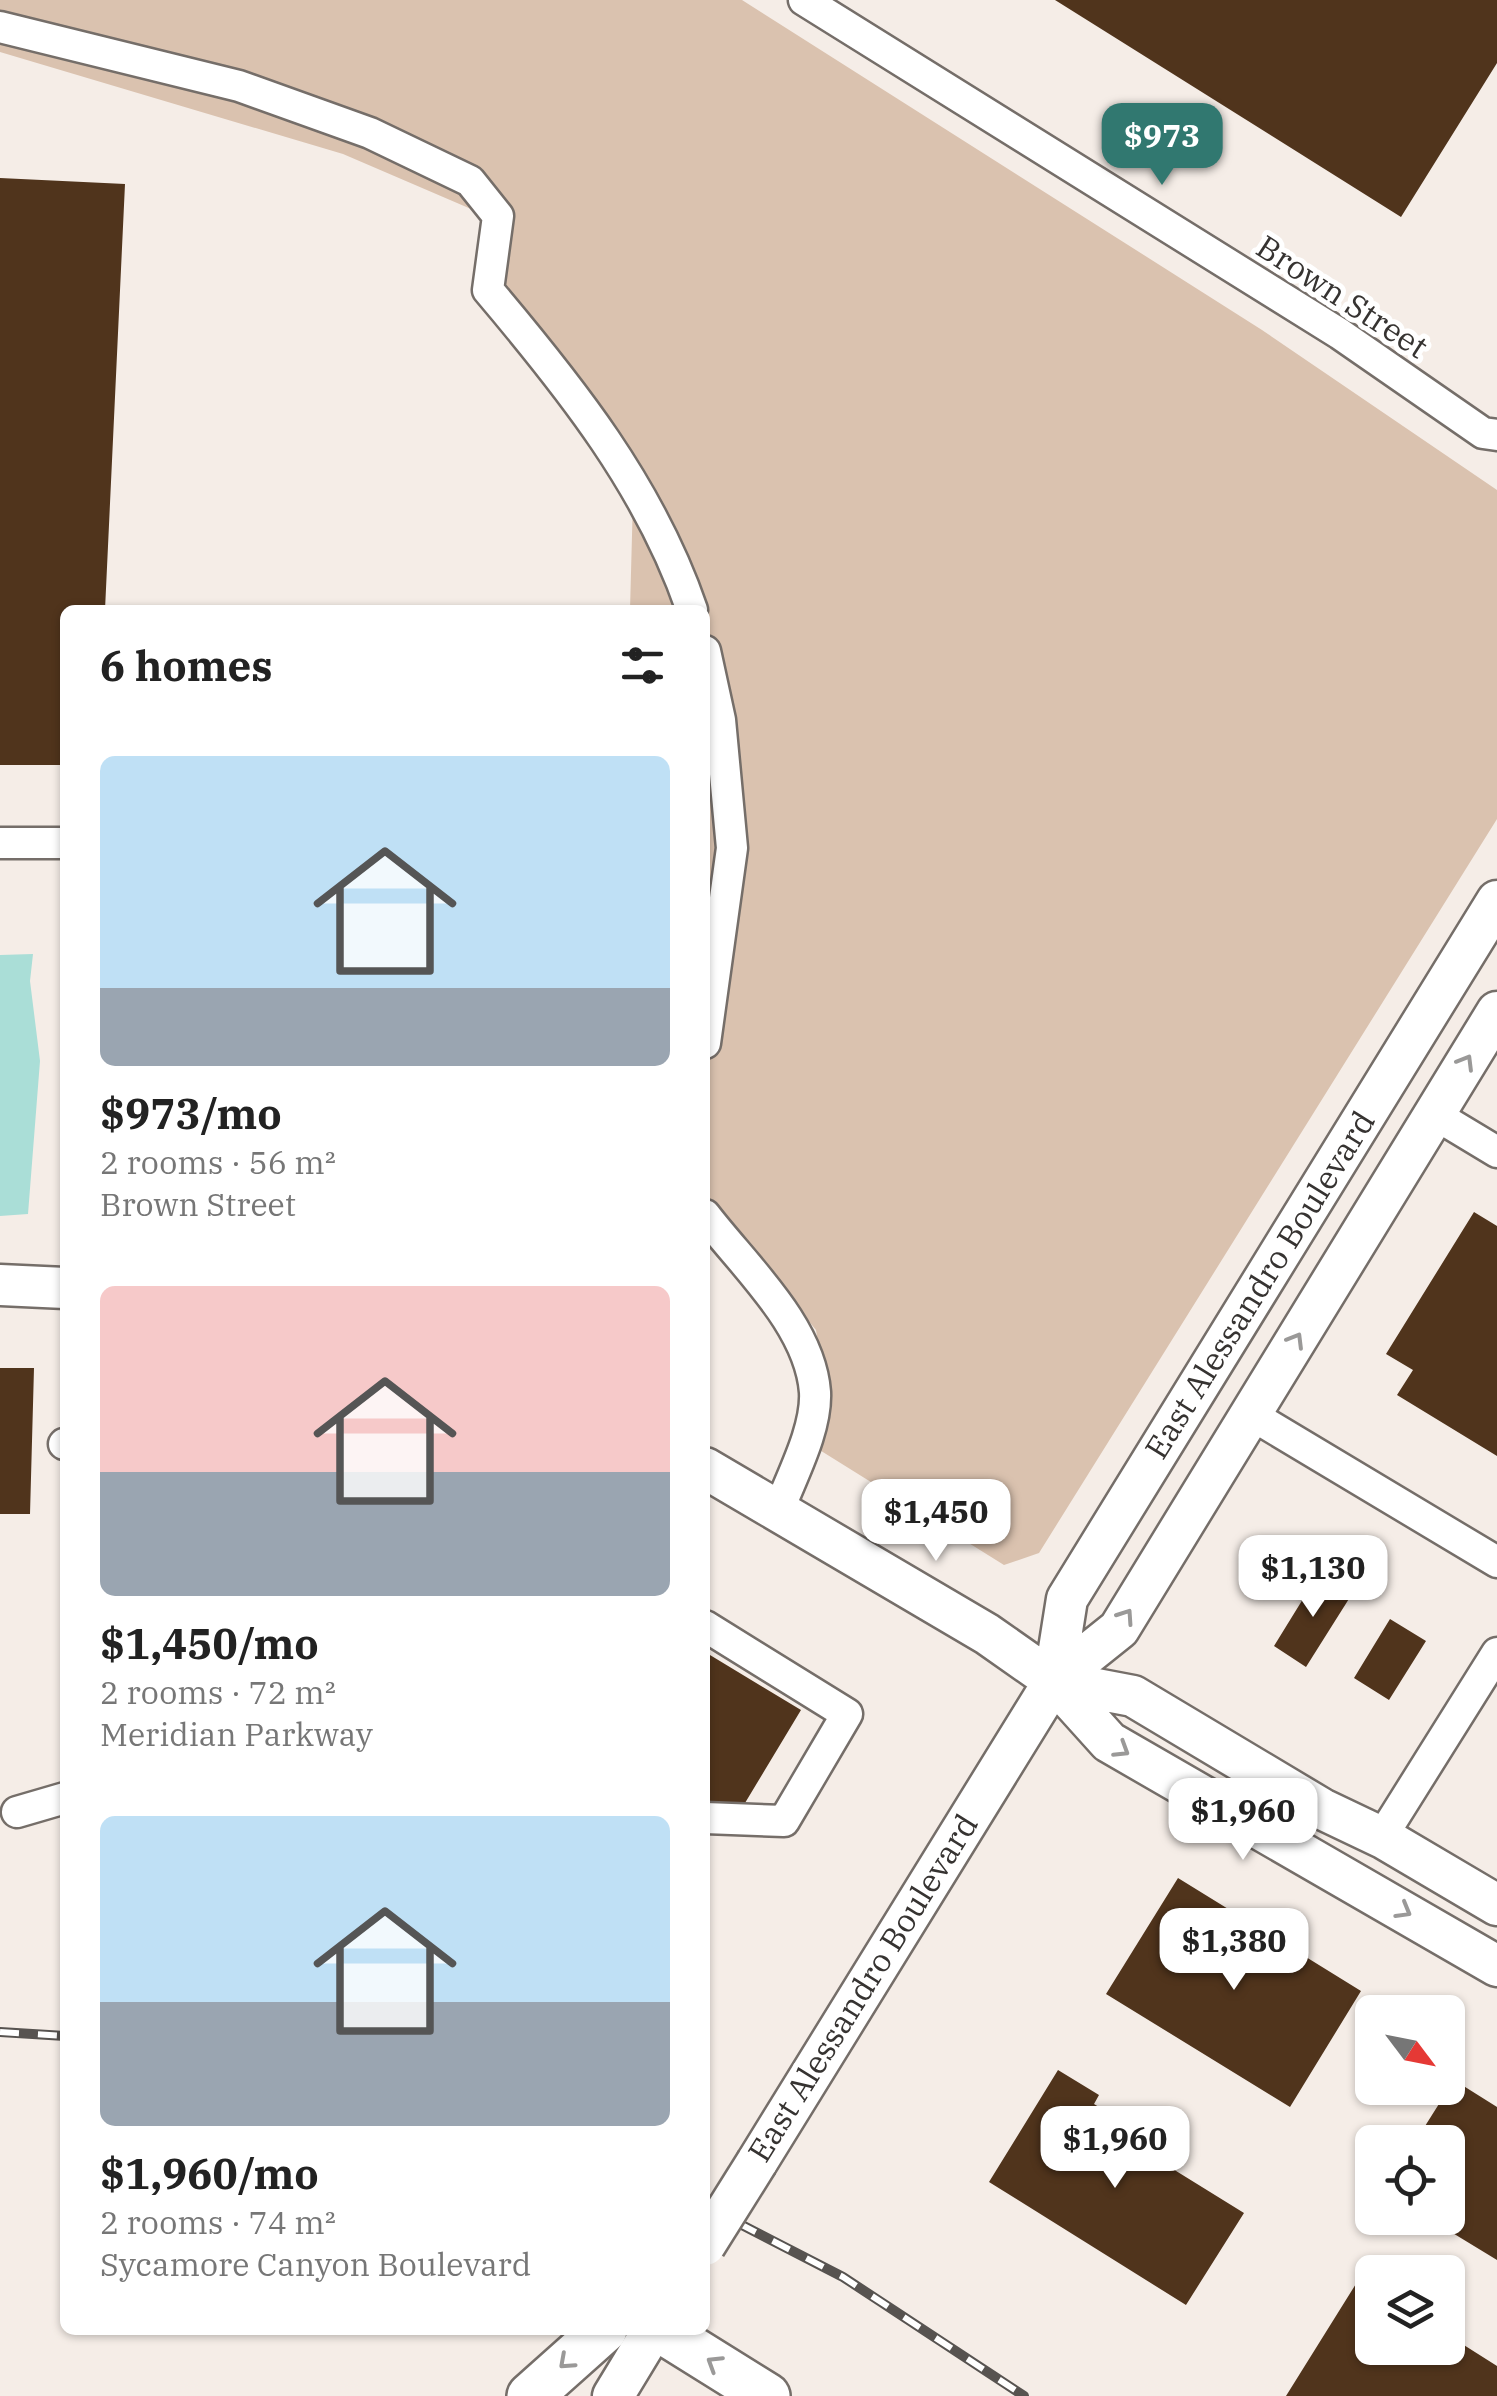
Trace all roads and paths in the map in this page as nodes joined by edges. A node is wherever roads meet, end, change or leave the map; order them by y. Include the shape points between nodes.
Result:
1 (804, 0) edge
2 (0, 27) edge
3 (1494, 434) edge
4 (690, 605) edge
5 (710, 674) edge
6 (0, 843) edge
7 (60, 843) edge
8 (1497, 901) edge
9 (710, 1006) edge
10 (1497, 1012) edge
11 (1434, 1114) junction
12 (1497, 1152) edge
13 (710, 1221) edge
14 (0, 1285) edge
15 (60, 1288) edge
16 (1250, 1414) junction
17 (710, 1471) edge
18 (778, 1512) junction
19 (1497, 1562) edge
20 (710, 1629) edge
21 (1497, 1653) edge
22 (1054, 1680) junction
23 (60, 1799) edge
24 (17, 1812) dead end
25 (710, 1818) edge
26 (1381, 1838) junction
27 (1497, 1905) edge
28 (1497, 1966) edge
29 (710, 2237) edge
30 (638, 2338) edge
31 (530, 2396) edge
32 (613, 2396) edge
33 (766, 2396) edge

1 - 3 street, Brown Street
2 - 4 street via 239,86 370,133 470,181 498,216 488,290 640,490
5 - 9 street via 732,848
6 - 7 street
8 - 22 main road, East Alessandro Boulevard via 1067,1599
11 -> 10 main road, East Alessandro Boulevard
11 - 12 street
16 -> 11 main road, East Alessandro Boulevard
13 - 18 street via 802,1340 815,1394
14 - 15 main road
16 - 19 street
22 -> 16 main road, East Alessandro Boulevard via 1119,1629
17 - 18 main road
18 - 22 main road
20 - 25 street via 847,1714 784,1821
21 - 26 street
22 - 26 main road via 1133,1696
22 -> 28 main road via 1109,1742
22 - 29 main road, East Alessandro Boulevard, bridge
23 - 24 street
26 - 27 main road
30 -> 31 highway
30 - 32 main road
33 -> 30 highway

